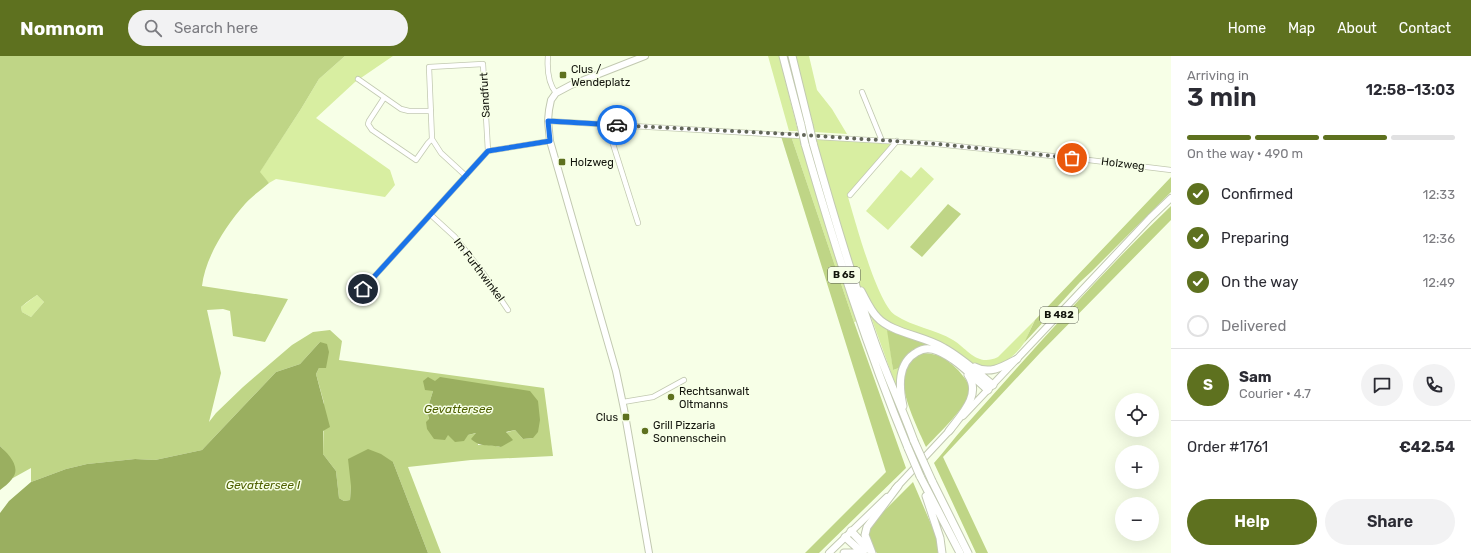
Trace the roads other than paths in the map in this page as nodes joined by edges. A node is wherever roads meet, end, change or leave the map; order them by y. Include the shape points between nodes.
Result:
1 (548, 56) edge
2 (645, 56) edge
3 (783, 56) edge
4 (792, 56) edge
5 (358, 79) dead end
6 (862, 92) dead end
7 (556, 93) junction
8 (384, 98) junction
9 (431, 111) junction
10 (548, 121) junction
11 (607, 125) junction
12 (432, 139) junction
13 (550, 141) junction
14 (882, 141) junction
15 (897, 141) junction
16 (488, 151) junction
17 (1171, 170) edge
18 (466, 176) junction
19 (850, 195) dead end
20 (1171, 198) edge
21 (431, 215) junction
22 (638, 222) dead end
23 (853, 279) junction
24 (353, 300) dead end
25 (508, 310) dead end
26 (1017, 359) junction
27 (962, 364) junction
28 (684, 380) dead end
29 (991, 387) junction
30 (623, 402) junction
31 (907, 422) junction
32 (949, 431) junction
33 (898, 486) junction
34 (925, 488) junction
35 (851, 531) junction
36 (845, 537) junction
37 (649, 553) edge
38 (829, 553) edge
39 (844, 553) edge
40 (857, 553) edge
41 (863, 553) edge
42 (872, 553) edge
43 (942, 553) edge
44 (960, 553) edge
45 (968, 553) edge

1 - 7 street via 548,73
2 - 7 main road
3 - 34 highway, B 65, bridge via 848,289 884,388
4 - 23 highway, B 65, bridge via 813,143
5 - 8 street
6 - 14 street
7 - 10 main road via 551,100
8 - 9 street via 404,111
8 - 12 street via 369,121 372,130 416,160
9 - 12 street, Sandfurt
9 - 16 street, Sandfurt via 429,67 483,64
10 - 11 street, Holzweg
10 - 13 main road
11 - 14 street, Holzweg
11 - 22 street
12 - 18 street via 441,153
13 - 16 street
13 - 30 main road
14 - 15 street, Holzweg
15 - 17 street, Holzweg
15 - 19 street
16 - 18 street
18 - 21 street
20 - 26 main road, B 482
21 - 24 street
21 - 25 street, Im Furthwinkel via 455,237
23 - 27 highway via 882,322 943,347
23 - 31 highway, B 65 via 887,375
26 - 27 highway via 990,370
26 - 29 main road, B 482
27 - 29 highway
27 - 31 highway via 936,350 921,350 912,354 905,362 900,382
27 - 32 highway via 970,376 973,396
28 - 30 street via 653,397
29 - 32 main road, B 482
30 - 37 main road
31 - 45 highway, B 65, bridge via 932,481
32 - 33 main road, B 482
33 - 35 main road, B 482
33 - 42 highway via 867,527 865,535
34 - 43 highway
34 - 44 highway, B 65
35 - 36 main road, B 482
35 - 42 highway
36 - 38 main road, B 482
36 - 41 highway
39 - 40 highway

